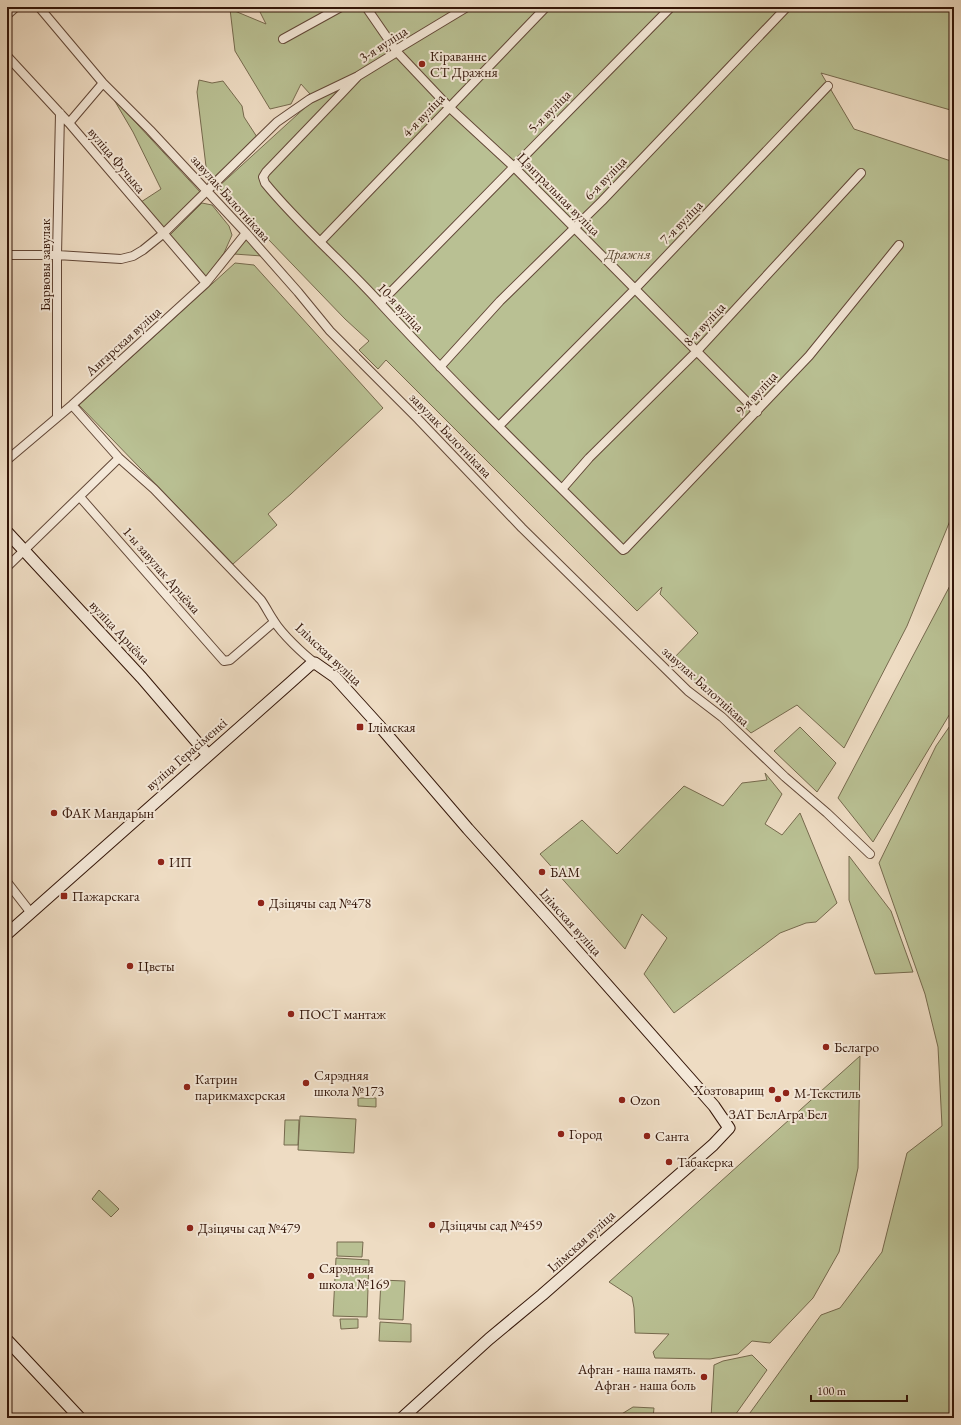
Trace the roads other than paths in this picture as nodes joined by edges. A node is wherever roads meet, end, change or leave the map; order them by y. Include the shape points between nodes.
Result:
1 (16, 7) edge
2 (39, 7) edge
3 (341, 7) edge
4 (366, 7) edge
5 (467, 7) edge
6 (546, 7) edge
7 (670, 7) edge
8 (787, 7) edge
9 (7, 15) edge
10 (283, 39) dead end
11 (397, 52) junction
12 (7, 56) edge
13 (358, 76) junction
14 (102, 83) junction
15 (828, 86) dead end
16 (449, 107) junction
17 (60, 113) junction
18 (69, 123) junction
19 (513, 166) junction
20 (861, 173) dead end
21 (207, 191) junction
22 (574, 228) junction
23 (164, 233) junction
24 (246, 233) junction
25 (320, 242) junction
26 (899, 245) dead end
27 (7, 255) edge
28 (57, 255) junction
29 (206, 283) junction
30 (635, 289) junction
31 (380, 303) junction
32 (697, 351) junction
33 (440, 367) junction
34 (72, 404) junction
35 (757, 412) junction
36 (57, 417) junction
37 (499, 426) junction
38 (119, 458) junction
39 (7, 460) edge
40 (562, 489) junction
41 (80, 497) junction
42 (7, 532) edge
43 (623, 550) joint
44 (25, 551) junction
45 (7, 568) edge
46 (274, 622) junction
47 (315, 663) junction
48 (208, 755) junction
49 (870, 854) dead end
50 (7, 882) edge
51 (31, 912) junction
52 (7, 934) edge
53 (7, 1340) edge
54 (80, 1418) edge
55 (402, 1418) edge

1 - 9 street
2 - 14 street, завулак Балотнікава
3 - 10 street
4 - 11 street, Цэнтральная вуліца
5 - 11 street, 3-я вуліца via 399,48
6 - 16 street, 4-я вуліца
7 - 19 street, 5-я вуліца
8 - 22 street, 6-я вуліца
11 - 13 street, 3-я вуліца
11 - 16 street, Цэнтральная вуліца
12 - 17 street, вуліца Фучыка
13 - 21 street, 3-я вуліца via 310,99 277,122
13 - 25 street, 10-я вуліца via 264,177 270,189
14 - 18 street
14 - 21 street, завулак Балотнікава
15 - 30 street, 7-я вуліца
16 - 19 street, Цэнтральная вуліца
16 - 25 street, 4-я вуліца
17 - 18 street, вуліца Фучыка
17 - 28 street, Барвовы завулак
18 - 23 street, вуліца Фучыка
19 - 22 street, Цэнтральная вуліца
19 - 31 street, 5-я вуліца
20 - 32 street, 8-я вуліца
21 - 23 street, 3-я вуліца
21 - 24 street, завулак Балотнікава
22 - 30 street, Цэнтральная вуліца
22 - 33 street, 6-я вуліца via 500,301
23 - 28 street, 3-я вуліца via 133,256 121,258
23 - 29 street, вуліца Фучыка
24 - 29 street, Ангарская вуліца
24 - 49 street, завулак Балотнікава via 330,331 522,528 688,691 722,717
25 - 31 street, 10-я вуліца
26 - 35 street, 9-я вуліца via 809,356
27 - 28 street, 3-я вуліца
28 - 36 street, Барвовы завулак
29 - 34 street, Ангарская вуліца
30 - 32 street, Цэнтральная вуліца
30 - 37 street, 7-я вуліца
31 - 33 street, 10-я вуліца
32 - 35 street, Цэнтральная вуліца
32 - 40 street, 8-я вуліца via 600,447
33 - 37 street, 10-я вуліца
34 - 36 street, Ангарская вуліца
34 - 38 street, Ілімская вуліца
35 - 43 street, 9-я вуліца
36 - 39 street, Ангарская вуліца
37 - 40 street, 10-я вуліца
38 - 41 street
38 - 46 street, Ілімская вуліца via 154,489 261,600
40 - 43 street, 10-я вуліца
41 - 44 street
41 - 46 street, 1-ы завулак Арцёма via 224,661 230,660
42 - 44 street, вуліца Арцёма
44 - 45 street
44 - 48 street, вуліца Арцёма via 142,678
46 - 47 street, Ілімская вуліца
47 - 48 street, вуліца Герасіменкі
47 - 55 street, Ілімская вуліца via 335,677 383,730 468,830 714,1106 729,1128
48 - 51 street, вуліца Герасіменкі
50 - 51 street
51 - 52 street, вуліца Герасіменкі
53 - 54 street

